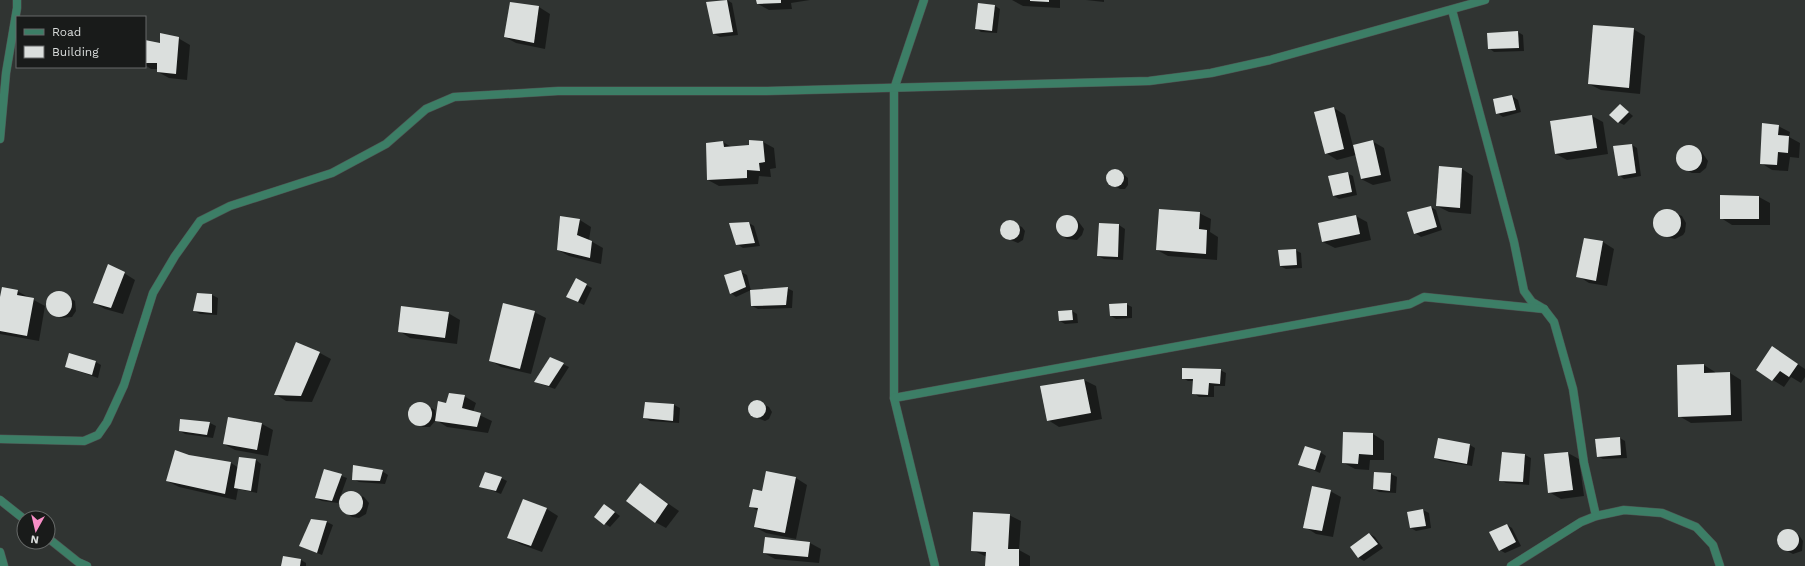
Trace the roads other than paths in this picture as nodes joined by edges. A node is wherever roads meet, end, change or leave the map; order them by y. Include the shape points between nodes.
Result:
1 (17, 0) edge
2 (924, 0) edge
3 (1485, 0) edge
4 (1452, 10) junction
5 (894, 89) junction
6 (0, 139) edge
7 (1544, 309) junction
8 (894, 398) junction
9 (0, 439) edge
10 (0, 500) edge
11 (16, 513) edge
12 (1596, 516) junction
13 (56, 544) edge
14 (0, 552) edge
15 (4, 566) edge
16 (87, 566) edge
17 (935, 566) edge
18 (1511, 566) edge
19 (1720, 566) edge

1 - 6 street via 6,73
2 - 5 street
3 - 4 street
4 - 5 street via 1270,60 1211,73 1149,81
4 - 7 street via 1514,242 1524,291 1532,302
5 - 8 street
5 - 9 street via 558,91 454,97 426,109 386,144 332,173 230,206 200,221 153,293 124,384 108,422 98,436 84,441
7 - 8 street via 1424,297 1410,304
7 - 12 street via 1554,322 1572,389
8 - 17 street
10 - 11 street
12 - 18 street via 1581,522
12 - 19 street via 1624,510 1662,513 1696,527 1713,545
13 - 16 street
14 - 15 street

